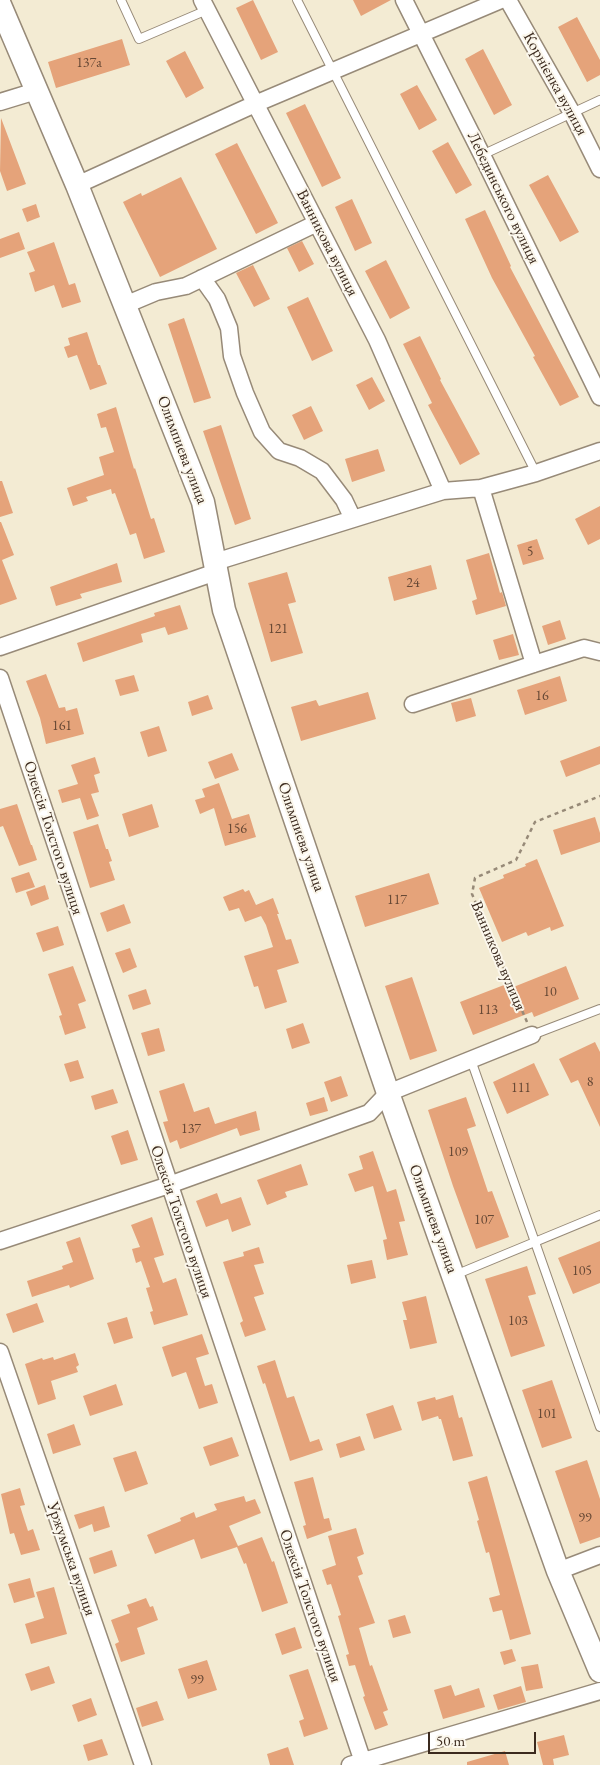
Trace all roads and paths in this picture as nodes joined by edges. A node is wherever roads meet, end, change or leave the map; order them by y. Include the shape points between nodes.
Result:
1 (121, 0) edge
2 (297, 0) edge
3 (404, 0) edge
4 (502, 0) edge
5 (508, 0) edge
6 (0, 5) edge
7 (205, 5) edge
8 (420, 35) junction
9 (334, 71) junction
10 (36, 91) junction
11 (600, 100) edge
12 (0, 102) edge
13 (255, 104) junction
14 (572, 113) junction
15 (482, 155) junction
16 (600, 169) edge
17 (77, 185) junction
18 (317, 223) junction
19 (202, 278) junction
20 (125, 305) junction
21 (600, 397) edge
22 (600, 451) edge
23 (536, 473) junction
24 (481, 488) junction
25 (444, 491) junction
26 (353, 519) junction
27 (215, 567) junction
28 (0, 647) edge
29 (600, 652) edge
30 (534, 664) junction
31 (0, 678) edge
32 (413, 704) dead end
33 (600, 796) edge
34 (600, 1009) edge
35 (532, 1035) junction
36 (471, 1060) junction
37 (388, 1093) junction
38 (169, 1185) junction
39 (600, 1215) edge
40 (0, 1241) edge
41 (536, 1242) junction
42 (453, 1276) junction
43 (0, 1352) edge
44 (600, 1427) edge
45 (600, 1555) edge
46 (558, 1571) junction
47 (600, 1671) edge
48 (600, 1690) edge
49 (359, 1764) edge
50 (143, 1765) edge

1 - 7 lane via 139,39
2 - 9 lane
3 - 8 street, Лебединського вулиця
4 - 8 street
5 - 14 street, Корнієнка вулиця
6 - 10 main road, Олимпиева улица
7 - 13 street, Ванникова вулиця
8 - 9 street
8 - 15 street, Лебединського вулиця
9 - 13 street
9 - 23 lane
10 - 12 street
10 - 17 main road, Олимпиева улица
11 - 14 lane
13 - 17 street
13 - 18 street, Ванникова вулиця
14 - 15 lane
14 - 16 street, Корнієнка вулиця
15 - 21 street, Лебединського вулиця
17 - 20 main road, Олимпиева улица
18 - 19 street
18 - 25 street, Ванникова вулиця via 377,340
19 - 20 street
19 - 26 street via 217,299 229,328 232,356 262,432 279,451 300,458 322,471 344,500
20 - 27 main road, Олимпиева улица via 204,502
22 - 23 street
23 - 24 street
24 - 25 street
24 - 30 street
25 - 26 street
26 - 27 street
27 - 28 street
27 - 37 main road, Олимпиева улица via 224,610
29 - 30 street via 584,648
30 - 32 street
31 - 38 street, Олексія Толстого вулиця
33 - 35 path, Ванникова вулиця via 535,822 516,860 474,878 472,894
34 - 35 lane
35 - 36 street
36 - 37 street
36 - 41 lane
37 - 38 street via 369,1113
37 - 42 main road, Олимпиева улица
38 - 40 street
38 - 49 street, Олексія Толстого вулиця
39 - 41 lane
41 - 42 lane
41 - 44 lane
42 - 46 main road, Олимпиева улица
43 - 50 street, Уржумська вулиця
45 - 46 street
46 - 47 main road, Олимпиева улица
48 - 49 street

